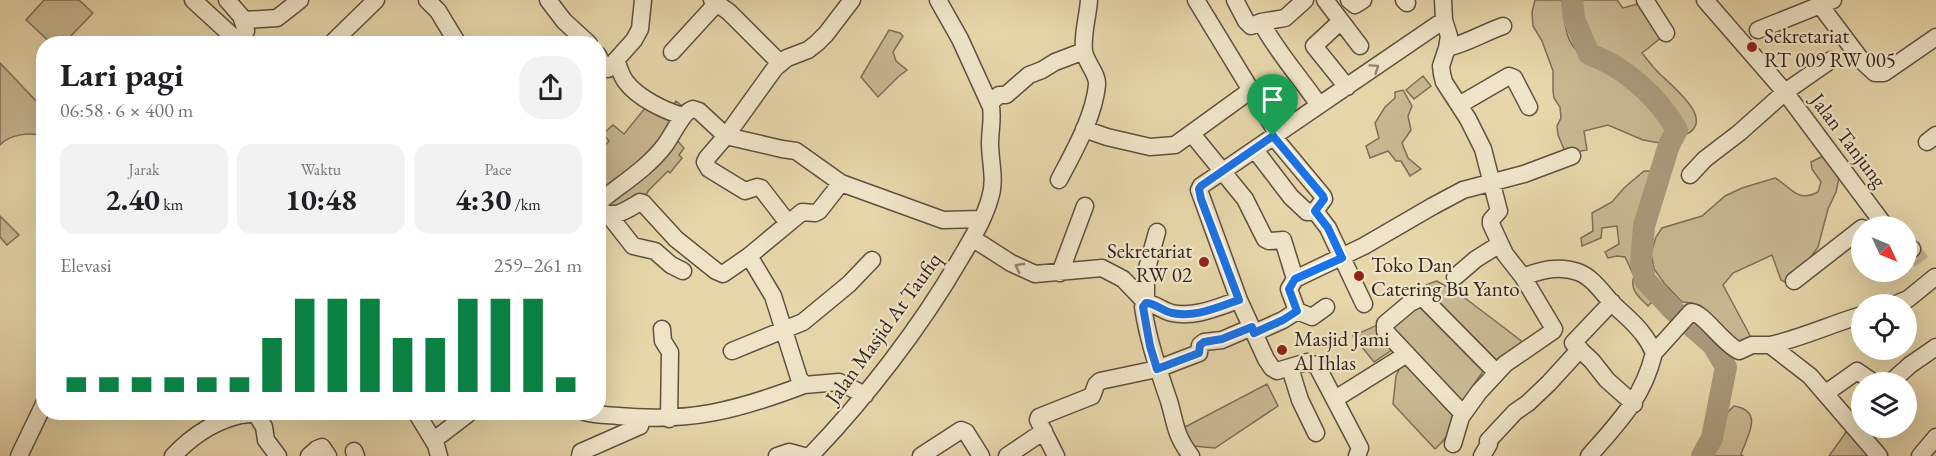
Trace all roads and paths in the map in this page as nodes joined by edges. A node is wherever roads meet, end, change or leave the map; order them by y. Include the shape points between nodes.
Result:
1 (193, 0) edge
2 (227, 0) edge
3 (300, 0) edge
4 (376, 0) edge
5 (548, 0) edge
6 (643, 0) edge
7 (852, 0) edge
8 (938, 0) edge
9 (1089, 0) edge
10 (1196, 0) edge
11 (1235, 0) edge
12 (1305, 0) edge
13 (1325, 0) edge
14 (1349, 0) edge
15 (1363, 0) edge
16 (1443, 0) edge
17 (1705, 0) edge
18 (431, 1) edge
19 (1650, 1) edge
20 (714, 2) edge
21 (1826, 3) edge
22 (244, 20) junction
23 (1444, 20) junction
24 (1341, 21) junction
25 (1261, 22) junction
26 (1503, 26) dead end
27 (1758, 30) dead end
28 (1666, 33) dead end
29 (232, 36) edge
30 (247, 36) edge
31 (339, 36) edge
32 (453, 36) edge
33 (580, 36) edge
34 (1936, 37) edge
35 (1360, 46) dead end
36 (1447, 48) junction
37 (1084, 51) junction
38 (672, 52) dead end
39 (616, 60) junction
40 (1831, 60) dead end
41 (780, 63) junction
42 (606, 69) edge
43 (1347, 87) junction
44 (1251, 90) junction
45 (1785, 92) junction
46 (990, 103) junction
47 (1319, 105) junction
48 (1459, 105) junction
49 (1529, 107) dead end
50 (683, 116) junction
51 (1084, 129) junction
52 (1192, 134) junction
53 (1275, 134) junction
54 (726, 136) junction
55 (1255, 150) junction
56 (1572, 156) dead end
57 (1223, 172) junction
58 (1690, 175) dead end
59 (1059, 180) dead end
60 (1490, 182) junction
61 (841, 183) junction
62 (606, 205) edge
63 (1085, 206) dead end
64 (606, 210) edge
65 (1315, 211) junction
66 (606, 214) edge
67 (1877, 216) edge
68 (981, 219) junction
69 (788, 223) junction
70 (1158, 232) dead end
71 (1851, 236) edge
72 (972, 238) junction
73 (1500, 244) junction
74 (749, 256) junction
75 (1342, 258) junction
76 (872, 260) dead end
77 (683, 271) dead end
78 (1060, 273) junction
79 (1932, 274) edge
80 (1455, 277) dead end
81 (1523, 277) junction
82 (1295, 279) junction
83 (1794, 281) dead end
84 (1913, 294) edge
85 (1239, 300) junction
86 (1612, 302) junction
87 (1146, 303) junction
88 (1365, 304) dead end
89 (1326, 307) dead end
90 (1297, 311) junction
91 (1851, 318) edge
92 (662, 329) dead end
93 (784, 329) junction
94 (1253, 330) junction
95 (1770, 345) junction
96 (1936, 347) edge
97 (1580, 349) junction
98 (732, 351) dead end
99 (1654, 353) junction
100 (1407, 354) junction
101 (1290, 368) junction
102 (1157, 369) junction
103 (1496, 372) junction
104 (1903, 372) edge
105 (1851, 374) edge
106 (804, 385) junction
107 (1826, 393) junction
108 (865, 395) junction
109 (1335, 399) junction
110 (1634, 404) junction
111 (1463, 414) junction
112 (606, 415) edge
113 (669, 419) junction
114 (36, 420) edge
115 (208, 420) edge
116 (261, 420) edge
117 (420, 420) edge
118 (462, 420) edge
119 (640, 426) dead end
120 (1044, 431) junction
121 (1316, 433) dead end
122 (1453, 444) dead end
123 (436, 448) edge
124 (1187, 454) edge
125 (19, 456) edge
126 (173, 456) edge
127 (278, 456) edge
128 (309, 456) edge
129 (328, 456) edge
130 (580, 456) edge
131 (777, 456) edge
132 (804, 456) edge
133 (810, 456) edge
134 (921, 456) edge
135 (981, 456) edge
136 (1007, 456) edge
137 (1056, 456) edge
138 (1357, 456) edge
139 (1482, 456) edge
140 (1589, 456) edge
141 (1879, 456) edge

1 - 29 street
2 - 22 street
3 - 22 street via 278,18
4 - 31 street
5 - 33 street
6 - 39 street via 640,29
7 - 41 street via 817,43
8 - 46 street
9 - 37 street
10 - 44 street
11 - 25 street via 1249,25
12 - 25 street via 1285,18
13 - 24 street
14 - 15 street via 1355,5
16 - 23 street
17 - 45 street, Jalan Tanjung
18 - 32 street
19 - 28 street
20 - 38 street
20 - 41 street
21 - 27 street
21 - 34 street via 1875,74 1884,73
22 - 30 street
23 - 36 street via 1449,36
43 -> 23 street
24 - 35 street
24 - 43 street via 1314,46
25 - 47 street
26 - 36 street via 1468,43
36 - 48 street via 1440,66 1444,82
37 - 46 street via 1029,75 1006,96 999,95
37 - 51 street via 1097,81
39 - 42 street
39 - 50 street via 632,88 663,110
40 - 45 street
41 - 54 street
43 - 47 street
44 - 52 street
44 - 53 street
45 - 58 street
45 - 67 street, Jalan Tanjung
46 - 68 street, Jalan Masjid At Taufiq via 993,177 991,195
47 - 53 street
48 - 49 street via 1509,76 1515,78
48 - 60 street via 1483,149
50 - 54 street via 689,109 696,110
50 - 62 street via 664,146
51 - 52 street via 1150,147 1175,145
51 - 59 street
52 - 57 street
53 - 55 street
53 - 65 street via 1323,196
54 - 61 street via 796,151
54 - 69 street via 707,158 706,166 745,191 761,188
55 - 57 street
55 - 65 street via 1291,197 1307,212
56 - 60 street
57 - 82 street via 1245,198 1265,239 1282,240
57 - 85 street via 1201,186 1200,193
60 - 73 street via 1499,211 1491,224
60 - 75 street via 1451,196
61 - 68 street via 943,220
61 - 69 street via 819,211 802,212
63 - 78 street
64 - 74 street via 619,215 643,203 676,239 723,274
65 - 75 street
66 - 77 street via 633,246 655,251
68 - 72 street, Jalan Masjid At Taufiq
69 - 74 street
70 - 87 street via 1146,272
71 - 83 street
78 -> 72 street via 1026,272
72 - 108 street, Jalan Masjid At Taufiq via 932,304
73 - 80 street
73 - 81 street
74 - 93 street via 770,289
75 - 82 street
75 - 88 street
76 - 93 street via 807,318
78 - 87 street via 1102,268 1117,274
79 - 84 street
81 - 86 street via 1556,268 1576,271
81 - 103 street via 1554,329
82 - 90 street via 1289,289
85 - 87 street via 1185,314 1170,313
85 - 94 street
86 - 97 street via 1574,341
86 - 99 street via 1643,333
87 - 102 street via 1143,307
89 - 90 street via 1312,317
90 - 94 street
91 - 95 street
92 - 113 street via 670,352
93 - 98 street
93 - 106 street
94 - 101 street via 1272,368
94 - 102 street via 1204,342 1199,353
95 - 99 street via 1752,345 1739,351 1694,312
95 - 107 street
96 - 104 street
97 - 110 street via 1606,380
97 - 139 street via 1488,441
99 - 110 street
100 - 103 street via 1384,326 1422,297
100 - 109 street
100 - 111 street
101 - 109 street via 1313,363
101 - 121 street
102 - 120 street via 1100,381 1092,396 1039,417
102 - 124 street via 1175,430
103 - 111 street
105 - 107 street
106 - 108 street via 839,382
106 - 113 street via 718,413
107 - 141 street
108 - 133 street, Jalan Masjid At Taufiq
109 - 138 street via 1360,448
110 - 140 street
111 - 122 street
112 - 113 street
114 - 125 street
115 - 126 street
116 - 127 street via 266,440
117 - 123 street
118 - 123 street
119 - 130 street via 581,452
120 - 136 street
120 - 137 street
128 - 129 street via 322,447
131 - 132 street
134 - 135 street via 961,430

